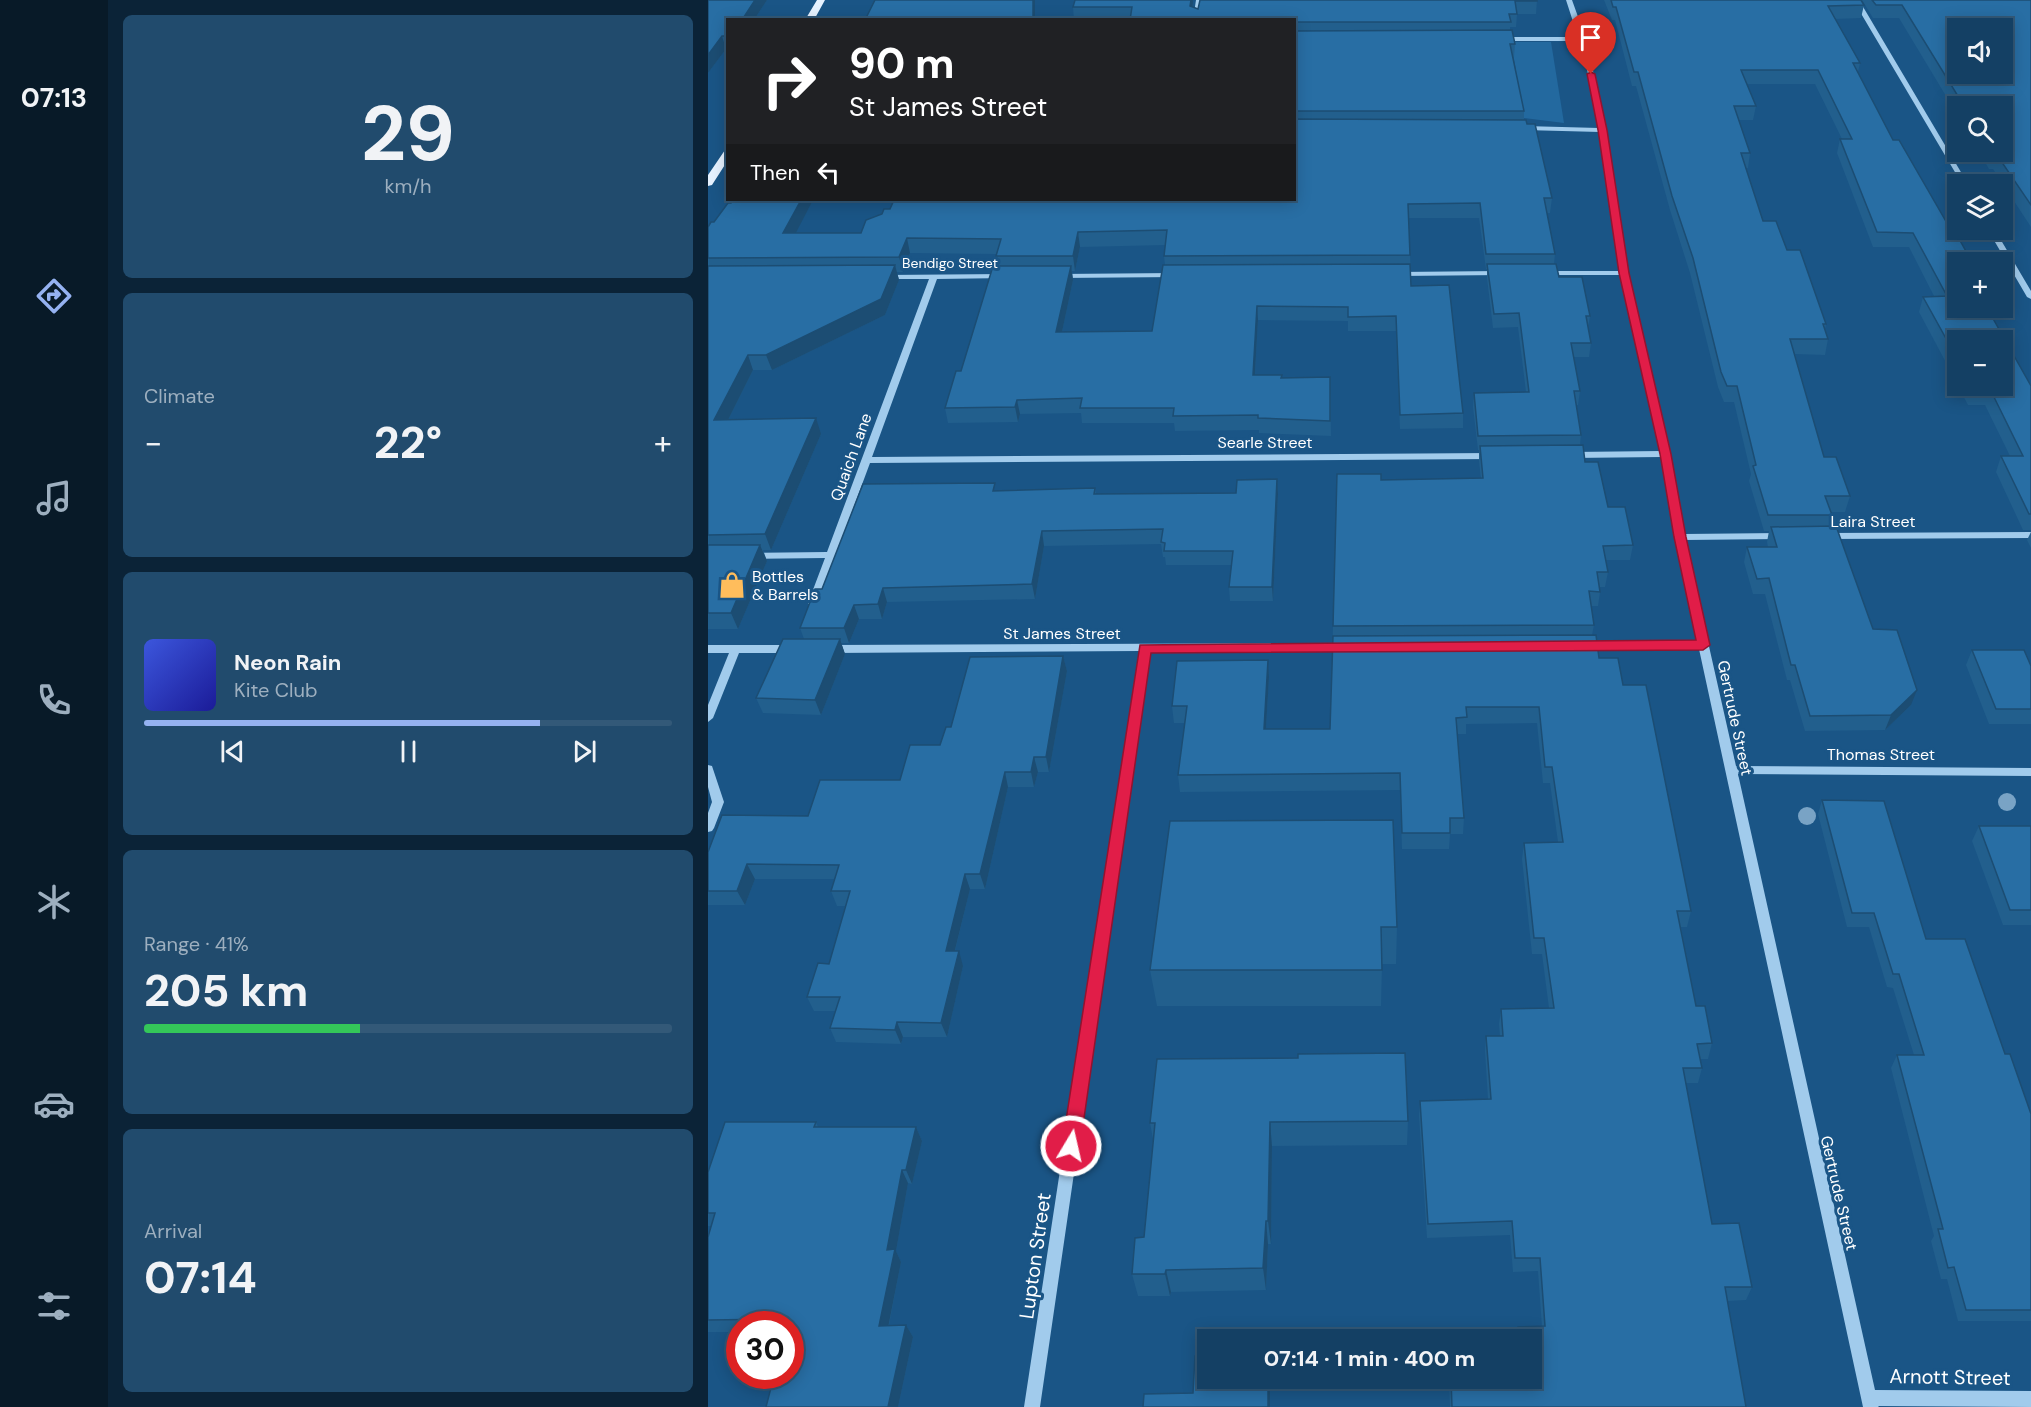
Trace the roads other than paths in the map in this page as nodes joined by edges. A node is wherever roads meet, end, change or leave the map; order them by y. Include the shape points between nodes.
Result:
1 (821, 0) edge
2 (1200, 0) edge
3 (1569, 0) edge
4 (1856, 0) edge
5 (810, 18) edge
6 (1196, 18) edge
7 (1495, 39) edge
8 (1583, 39) junction
9 (1514, 128) edge
10 (1603, 130) junction
11 (726, 155) edge
12 (1959, 174) edge
13 (708, 183) edge
14 (1997, 240) edge
15 (1510, 273) edge
16 (1534, 273) edge
17 (1624, 273) junction
18 (1390, 274) edge
19 (1186, 275) edge
20 (1018, 276) edge
21 (1054, 276) edge
22 (874, 277) edge
23 (934, 277) junction
24 (2031, 297) edge
25 (1666, 454) junction
26 (1556, 455) edge
27 (1508, 456) edge
28 (865, 460) junction
29 (2031, 535) edge
30 (1798, 536) edge
31 (1821, 536) edge
32 (1680, 537) junction
33 (830, 555) junction
34 (741, 556) edge
35 (808, 618) edge
36 (1703, 645) junction
37 (1568, 646) edge
38 (1356, 647) edge
39 (1145, 648) junction
40 (708, 649) edge
41 (735, 649) junction
42 (808, 649) edge
43 (819, 649) edge
44 (708, 718) edge
45 (708, 769) edge
46 (1731, 770) junction
47 (2031, 772) edge
48 (708, 828) edge
49 (2031, 1399) edge
50 (1870, 1402) edge
51 (1032, 1407) edge

1 - 5 main road
2 - 6 street
3 - 8 street, Gertrude Street
4 - 12 street
7 - 8 street
8 - 10 street, Gertrude Street
9 - 10 street
10 - 17 street, Gertrude Street
11 - 13 main road
14 - 24 street
15 - 18 street
16 - 17 street
17 - 25 street, Gertrude Street
19 - 21 street
20 - 23 street, Bendigo Street
22 - 23 street, Bendigo Street
23 - 28 street, Quaich Lane
25 - 26 street
25 - 32 street, Gertrude Street
27 - 28 street, Searle Street
28 - 33 street, Quaich Lane
29 - 31 street, Laira Street
30 - 32 street
32 - 36 street, Gertrude Street
33 - 34 street
33 - 35 street, Quaich Lane
36 - 37 street
36 - 46 street, Gertrude Street
38 - 39 street, St James Street
39 - 43 street, St James Street
39 - 51 street, Lupton Street
40 - 41 street
41 - 42 street via 798,644
41 - 44 street
45 - 48 street via 718,802
46 - 47 street, Thomas Street
46 - 50 street, Gertrude Street
49 - 50 street, Arnott Street

